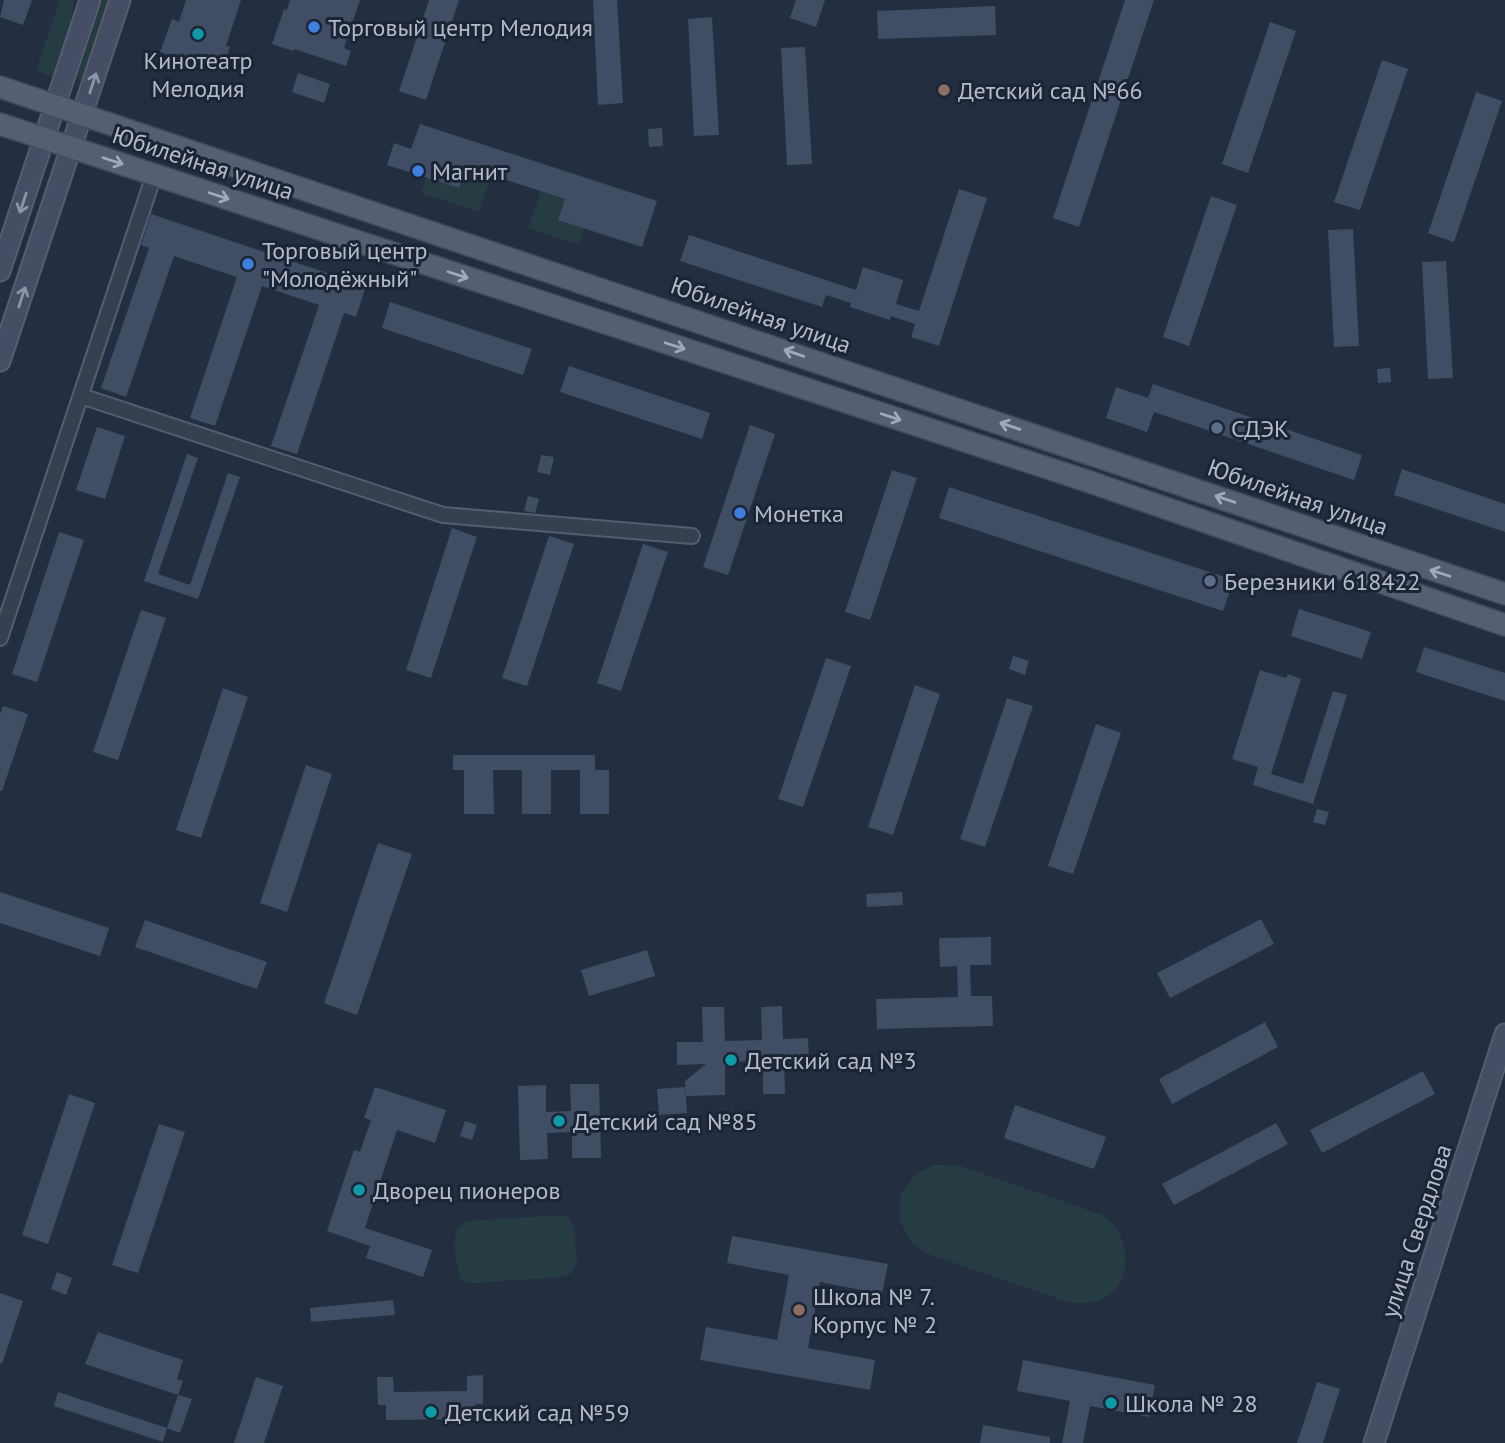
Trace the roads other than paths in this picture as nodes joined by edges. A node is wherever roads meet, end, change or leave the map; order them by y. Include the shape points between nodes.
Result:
1 (90, 0) edge
2 (120, 0) edge
3 (0, 87) edge
4 (55, 106) junction
5 (82, 115) junction
6 (0, 124) edge
7 (44, 139) junction
8 (71, 148) junction
9 (154, 175) junction
10 (0, 271) edge
11 (0, 361) edge
12 (80, 396) junction
13 (692, 536) dead end
14 (1505, 594) edge
15 (1505, 625) edge
16 (0, 638) edge
17 (1505, 1034) edge
18 (1374, 1443) edge

1 - 4 main road
5 -> 2 main road
3 - 4 main road, Юбилейная улица
4 - 5 main road, Юбилейная улица
4 - 7 main road
5 - 8 main road
14 -> 5 main road, Юбилейная улица
6 - 7 main road, Юбилейная улица
7 - 8 main road, Юбилейная улица
7 -> 10 main road
8 -> 9 main road, Юбилейная улица
11 -> 8 main road
9 - 12 street
9 -> 15 main road, Юбилейная улица via 1087,481
12 - 13 street via 443,515
12 - 16 street
17 - 18 main road, улица Свердлова

